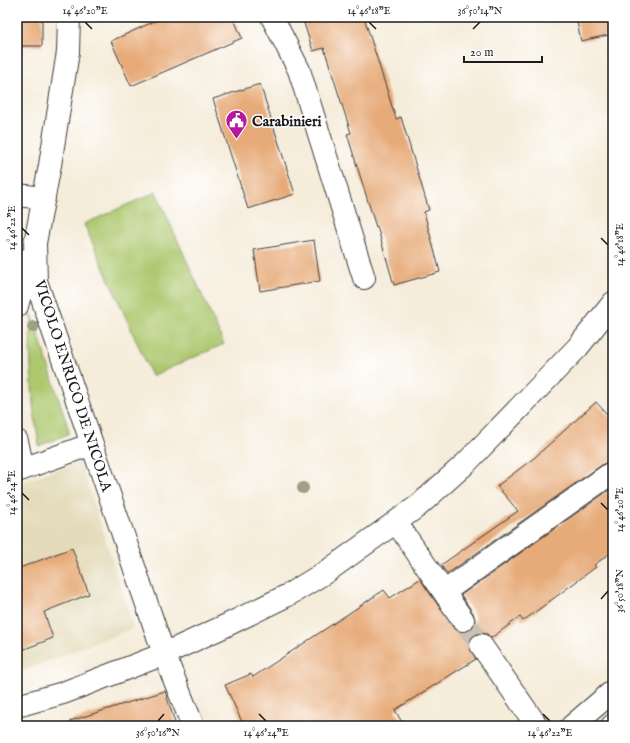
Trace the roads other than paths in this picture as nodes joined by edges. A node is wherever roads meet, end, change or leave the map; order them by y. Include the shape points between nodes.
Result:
1 (69, 17) edge
2 (272, 17) edge
3 (17, 195) edge
4 (44, 198) junction
5 (35, 244) junction
6 (364, 278) dead end
7 (613, 304) edge
8 (17, 306) edge
9 (17, 441) edge
10 (92, 444) junction
11 (20, 470) edge
12 (613, 478) edge
13 (396, 522) junction
14 (444, 592) junction
15 (463, 620) tunnel mouth
16 (481, 645) tunnel mouth
17 (164, 654) junction
18 (613, 691) edge
19 (17, 706) edge
20 (193, 726) edge
21 (537, 726) edge
22 (572, 726) edge

1 - 4 street, VICOLO ENRICO DE NICOLA via 68,52
2 - 6 street via 299,70
3 - 4 street
4 - 5 street, VICOLO ENRICO DE NICOLA
5 - 8 street
5 - 10 street, VICOLO ENRICO DE NICOLA via 36,281
7 - 13 street via 578,347 465,464
9 - 11 street
10 - 11 street
10 - 17 street, VICOLO ENRICO DE NICOLA
12 - 14 street via 610,474
13 - 14 street
13 - 17 street via 326,572 288,595
14 - 15 street
16 - 21 street
17 - 19 street via 63,693
17 - 20 street, VICOLO ENRICO DE NICOLA
18 - 22 street

